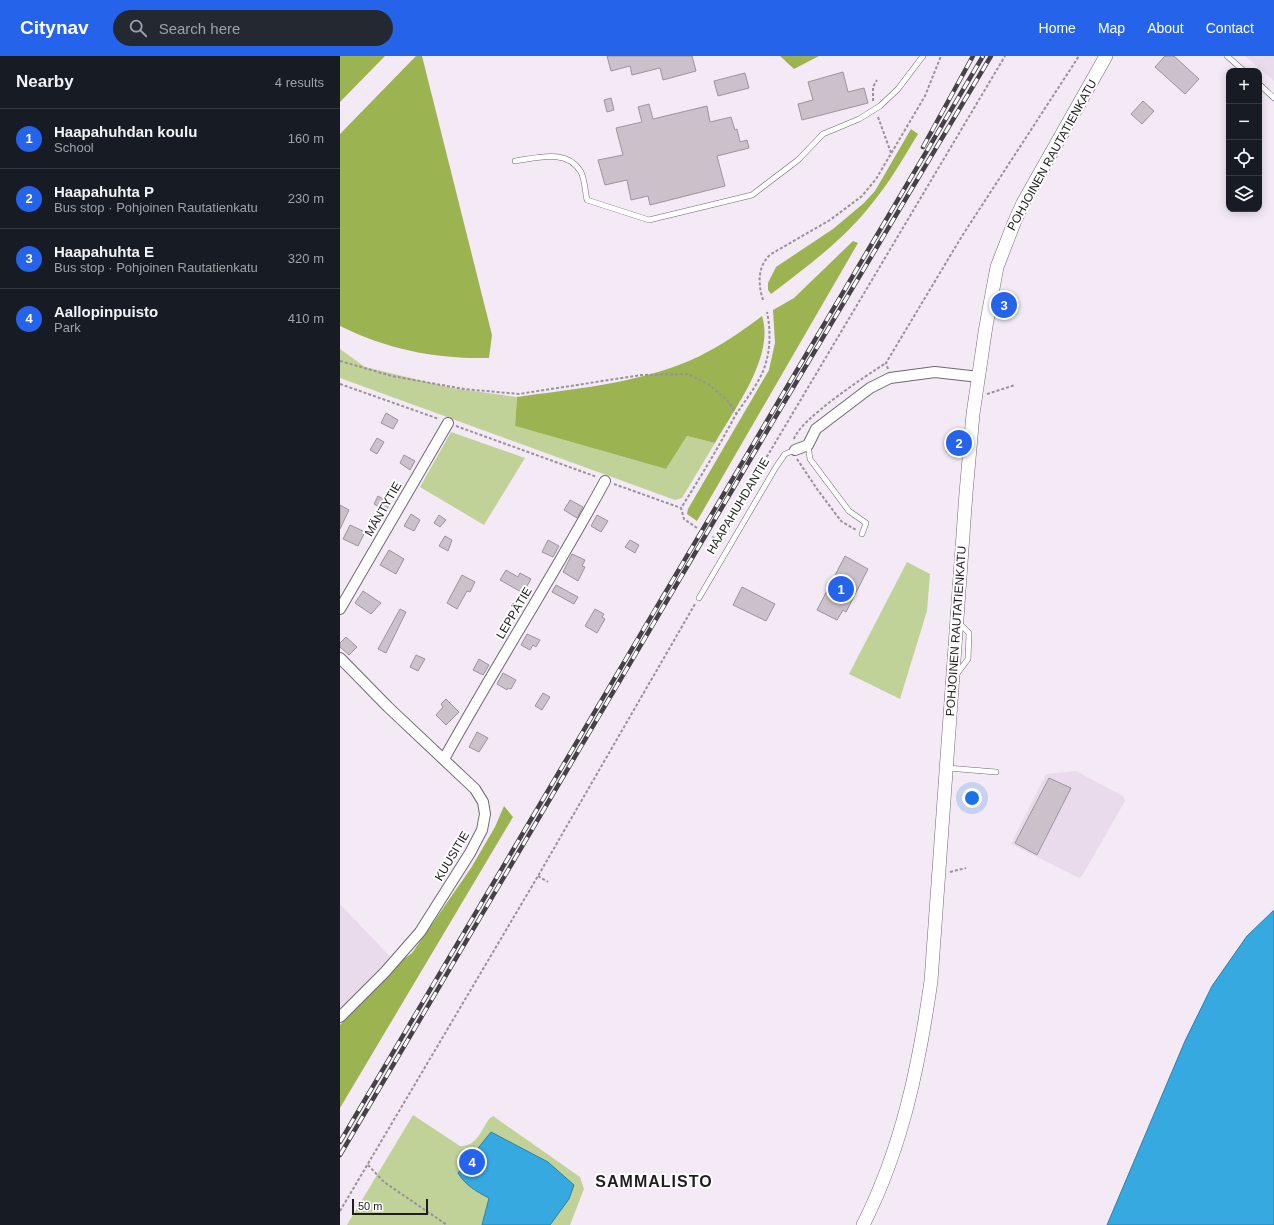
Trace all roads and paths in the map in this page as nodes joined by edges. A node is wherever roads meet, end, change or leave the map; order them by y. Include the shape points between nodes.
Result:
1 (923, 56) edge
2 (941, 56) edge
3 (1005, 56) edge
4 (1078, 56) edge
5 (1106, 56) edge
6 (1227, 56) edge
7 (1241, 68) edge
8 (1262, 87) edge
9 (1274, 98) edge
10 (515, 161) dead end
11 (763, 300) dead end
12 (767, 312) dead end
13 (340, 361) edge
14 (979, 377) junction
15 (890, 378) junction
16 (340, 384) edge
17 (1015, 385) dead end
18 (976, 397) junction
19 (737, 414) junction
20 (448, 423) junction
21 (808, 445) junction
22 (795, 450) junction
23 (759, 470) dead end
24 (605, 480) junction
25 (681, 508) junction
26 (697, 528) dead end
27 (862, 534) joint
28 (712, 537) dead end
29 (730, 546) junction
30 (698, 598) joint
31 (340, 609) edge
32 (340, 658) edge
33 (444, 759) junction
34 (946, 768) junction
35 (996, 772) dead end
36 (966, 868) dead end
37 (940, 873) junction
38 (538, 876) junction
39 (548, 882) dead end
40 (340, 1017) edge
41 (368, 1165) junction
42 (340, 1211) edge
43 (447, 1225) edge
44 (864, 1225) edge

1 - 10 lane via 898,89 880,106 859,119 823,134 798,160 752,195 648,220 587,200 581,172 569,160 553,155
2 - 11 path via 925,96 876,179 862,196 830,220 765,260 759,279
3 - 23 path
4 - 15 path via 966,230 886,363
5 - 14 street, POHJOINEN RAUTATIENKATU via 1014,223 997,267
6 - 7 lane
8 - 9 lane
12 - 19 path via 770,338 763,369 758,382
13 - 19 path via 392,376 464,389 519,394 641,375 688,374 708,384 727,400
14 - 15 street via 936,372
14 - 18 street, POHJOINEN RAUTATIENKATU
15 - 21 street via 870,388 816,429
16 - 20 path
17 - 18 path
18 - 34 street, POHJOINEN RAUTATIENKATU via 966,493
19 - 25 path
20 - 24 path
20 - 31 street, MÄNTYTIE
21 - 22 street, HAAPAHUHDANTIE
21 - 27 lane via 810,459 849,511 866,523
22 - 27 path via 797,458 817,489 841,520
22 - 29 lane, HAAPAHUHDANTIE via 785,454 776,467
24 - 25 path
24 - 33 street, LEPPÄTIE
25 - 26 path via 684,520
28 - 29 path
29 - 30 lane, HAAPAHUHDANTIE
30 - 38 path
32 - 33 street, KUUSITIE
33 - 40 street, KUUSITIE via 481,796 485,814 482,830 470,854 420,932
34 - 35 lane
34 - 37 street, POHJOINEN RAUTATIENKATU
36 - 37 path
37 - 44 street, POHJOINEN RAUTATIENKATU via 931,981 921,1051 899,1136
38 - 39 path
38 - 41 path
41 - 42 path
41 - 43 path via 384,1182

